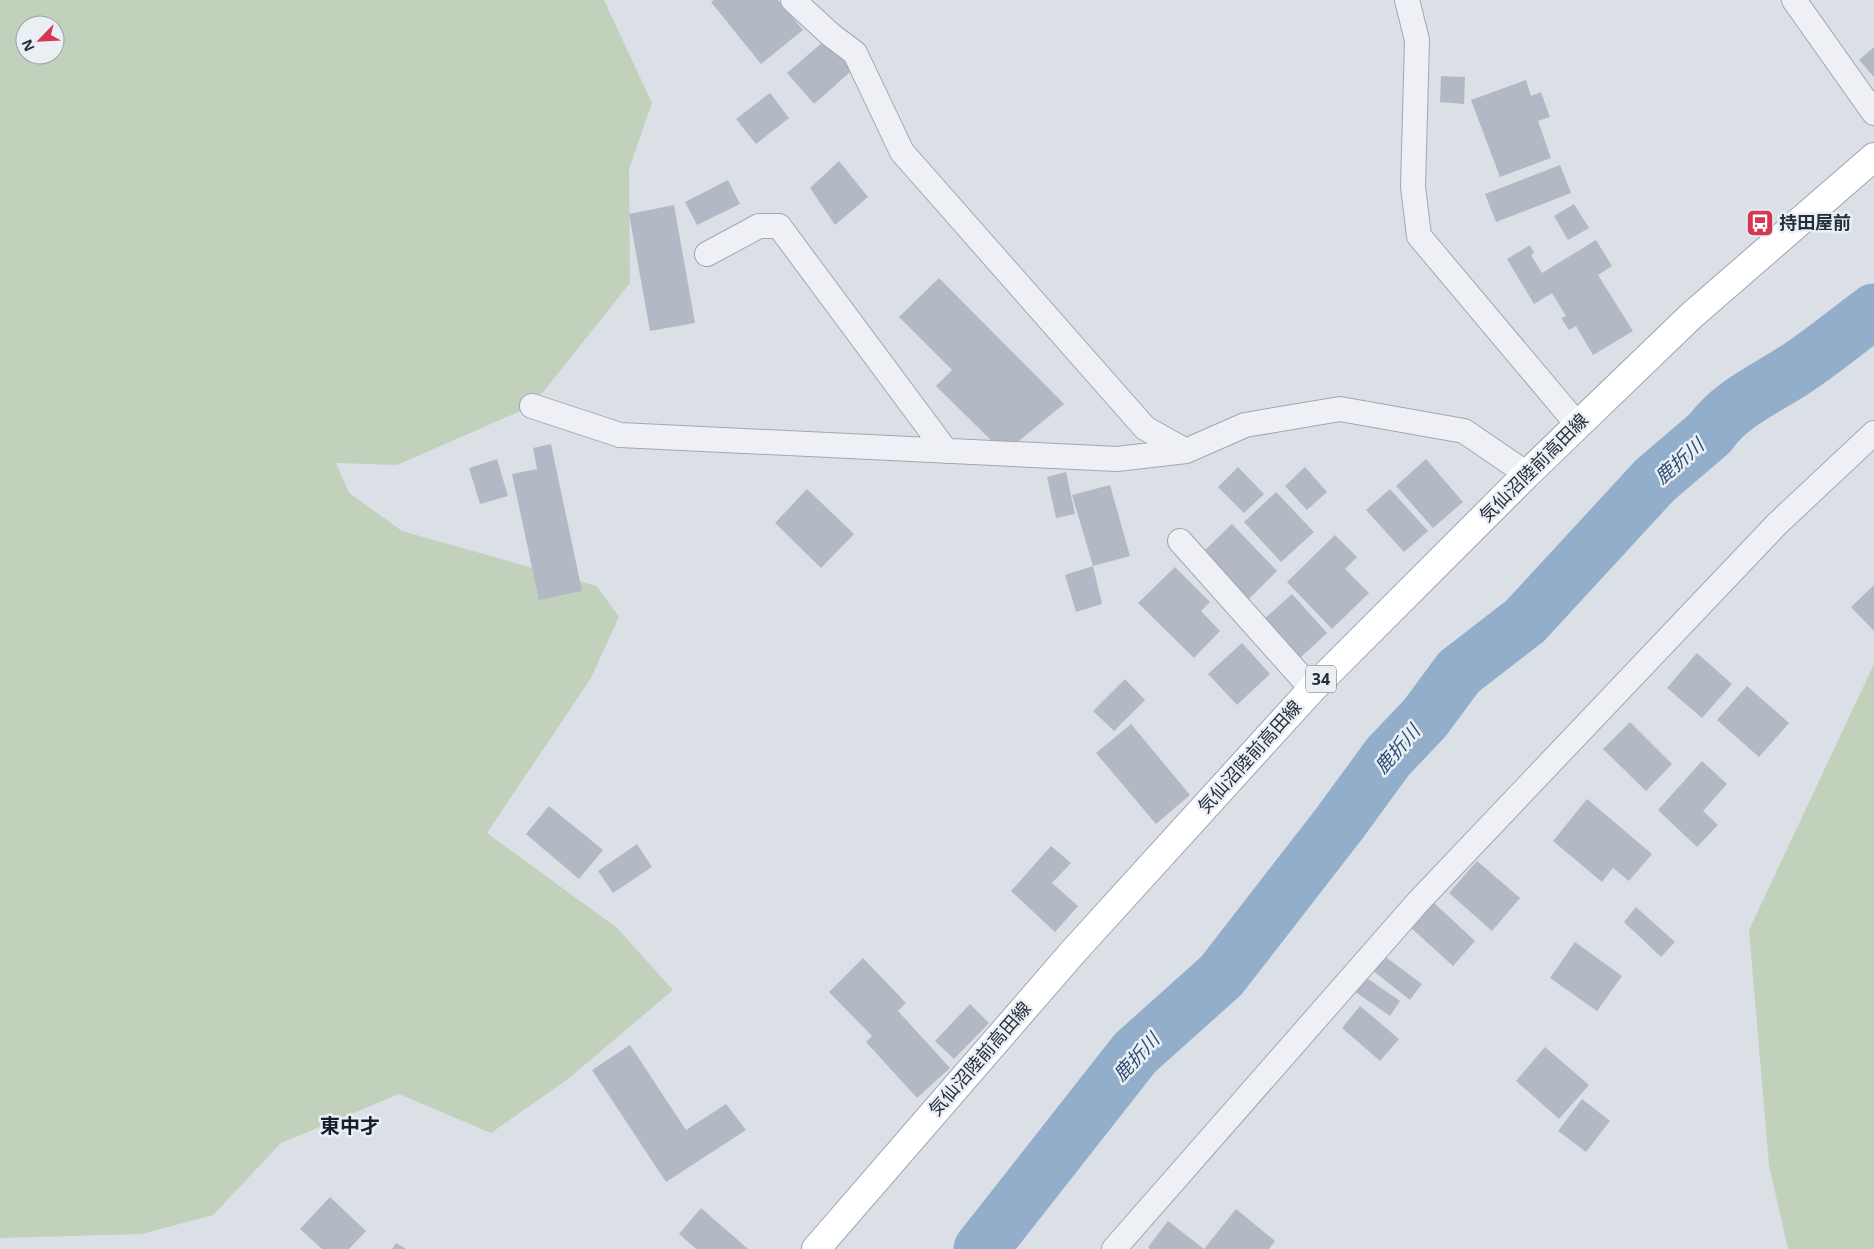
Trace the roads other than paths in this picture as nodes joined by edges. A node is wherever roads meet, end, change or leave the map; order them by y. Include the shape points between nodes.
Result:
1 (793, 0) edge
2 (1407, 0) edge
3 (1794, 0) edge
4 (1874, 113) edge
5 (1874, 157) edge
6 (707, 254) dead end
7 (532, 406) dead end
8 (1577, 424) junction
9 (1874, 433) edge
10 (946, 451) junction
11 (1186, 452) junction
12 (1527, 474) junction
13 (1180, 541) dead end
14 (1312, 689) junction
15 (816, 1249) edge
16 (1114, 1249) edge

1 - 11 street via 855,54 902,152 1146,428
2 - 8 street via 1417,40 1413,187 1419,236
3 - 4 street
5 - 8 main road, 気仙沼陸前高田線 / 34 via 1691,316
6 - 10 street via 759,226 779,226
7 - 10 street via 620,435
8 - 12 main road, 気仙沼陸前高田線 / 34
9 - 16 street via 1777,524 1418,902
10 - 11 street via 1118,459
11 - 12 street via 1245,425 1340,409 1464,431
12 - 14 main road, 気仙沼陸前高田線 / 34
13 - 14 street
14 - 15 main road, 気仙沼陸前高田線 / 34 via 1073,952

